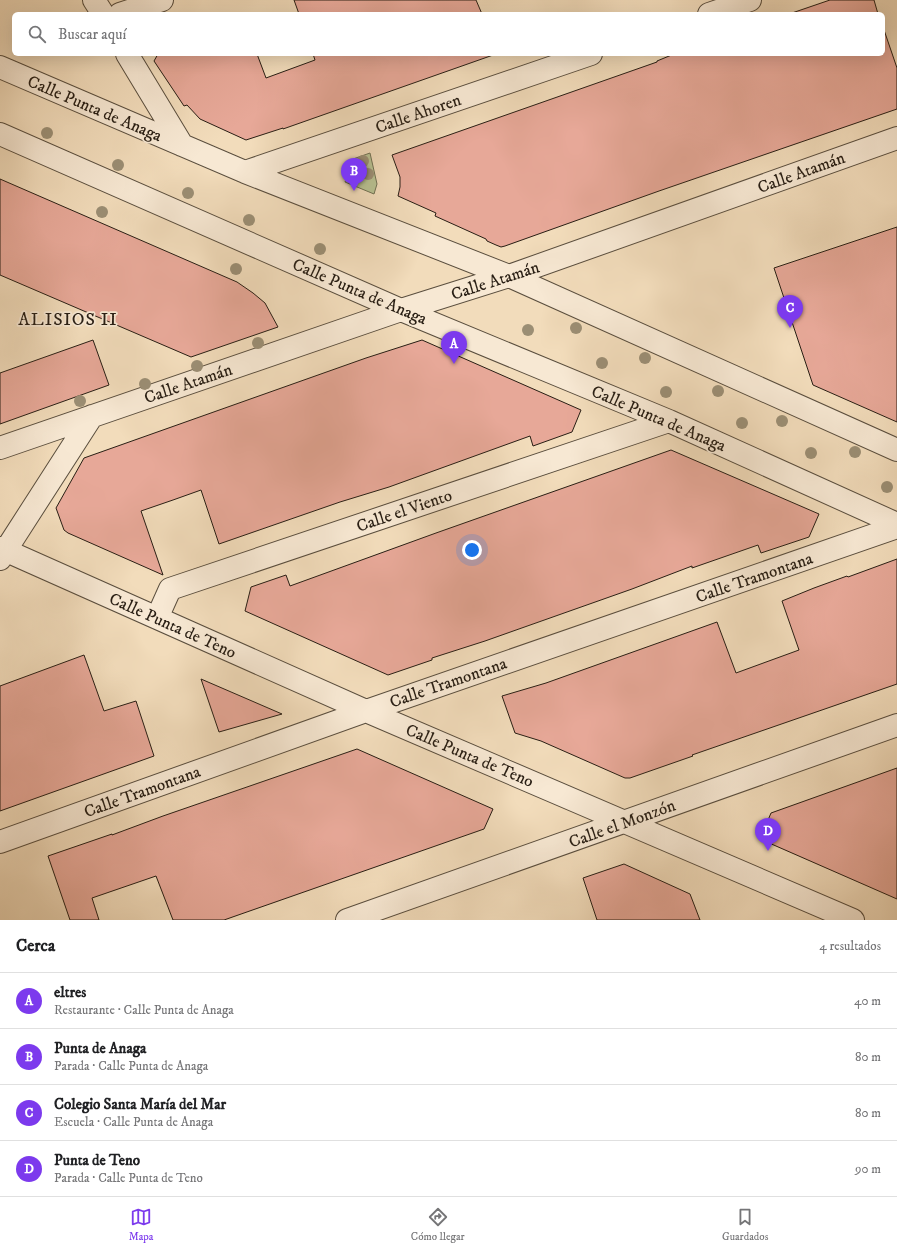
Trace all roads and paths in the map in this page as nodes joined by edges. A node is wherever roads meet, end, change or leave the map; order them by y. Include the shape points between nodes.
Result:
1 (94, 0) edge
2 (162, 0) edge
3 (750, 0) edge
4 (101, 12) edge
5 (126, 12) edge
6 (715, 12) edge
7 (128, 56) edge
8 (585, 56) edge
9 (0, 67) edge
10 (0, 134) edge
11 (897, 138) edge
12 (182, 145) junction
13 (245, 172) junction
14 (509, 276) junction
15 (401, 310) junction
16 (92, 416) junction
17 (669, 421) junction
18 (0, 448) edge
19 (897, 450) edge
20 (897, 524) edge
21 (897, 527) edge
22 (2, 552) edge
23 (157, 618) junction
24 (366, 710) junction
25 (897, 725) edge
26 (626, 822) junction
27 (0, 842) edge
28 (347, 920) edge
29 (853, 920) edge

1 - 4 street
2 - 5 street
3 - 6 street
7 - 12 street
8 - 13 street, Calle Ahoren
9 - 12 street, Calle Punta de Anaga
10 - 15 street, Calle Punta de Anaga
11 - 14 street, Calle Atamán
12 - 13 street, Calle Punta de Anaga
13 - 14 street, Calle Punta de Anaga
14 - 15 street, Calle Atamán
14 - 19 street, Calle Punta de Anaga
15 - 16 street, Calle Atamán
15 - 17 street, Calle Punta de Anaga
16 - 18 street, Calle Atamán
16 - 22 street
17 - 20 street, Calle Punta de Anaga
17 - 23 street, Calle el Viento via 170,589
21 - 24 street, Calle Tramontana
22 - 23 street, Calle Punta de Teno
23 - 24 street, Calle Punta de Teno
24 - 26 street, Calle Punta de Teno
24 - 27 street, Calle Tramontana
25 - 26 street, Calle el Monzón
26 - 28 street, Calle el Monzón
26 - 29 street, Calle Punta de Teno

